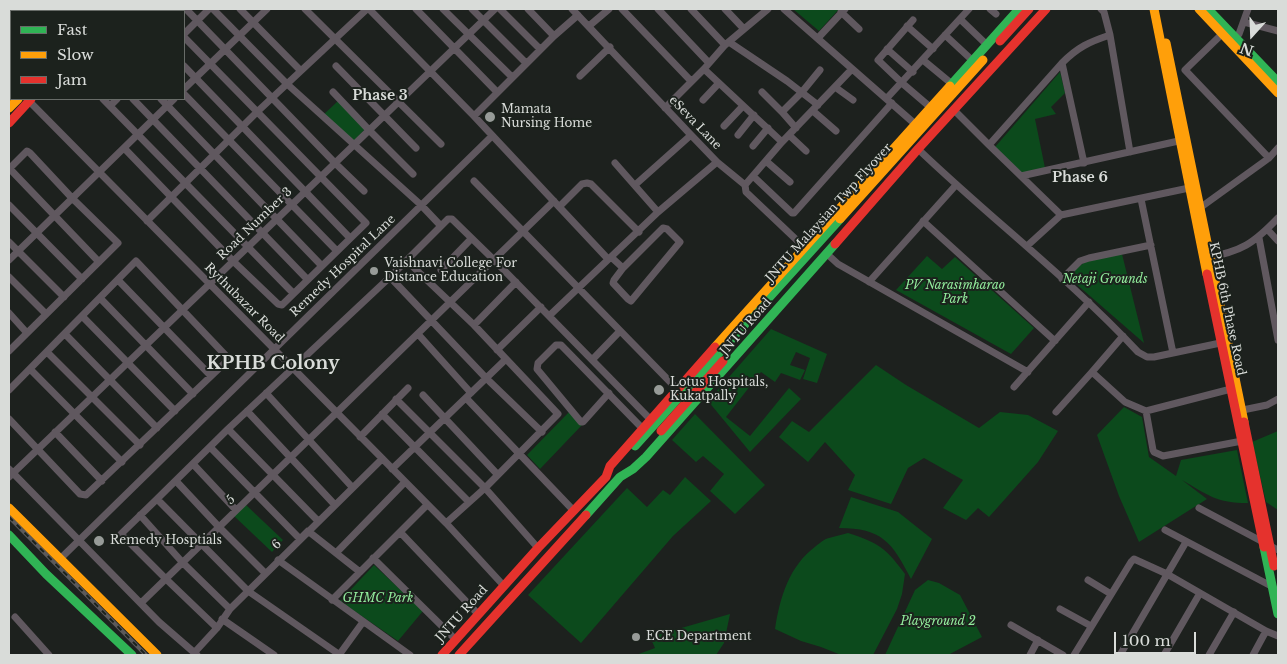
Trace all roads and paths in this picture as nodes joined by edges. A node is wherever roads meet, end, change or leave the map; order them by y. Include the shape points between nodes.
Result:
1 (186, 9) edge
2 (211, 9) edge
3 (240, 9) edge
4 (266, 9) edge
5 (305, 9) edge
6 (368, 9) edge
7 (416, 9) edge
8 (444, 9) edge
9 (472, 9) edge
10 (495, 9) edge
11 (500, 9) edge
12 (528, 9) edge
13 (572, 9) edge
14 (609, 9) edge
15 (622, 9) edge
16 (658, 9) edge
17 (691, 9) edge
18 (725, 9) edge
19 (784, 9) edge
20 (969, 9) edge
21 (1019, 9) edge
22 (1029, 9) edge
23 (1039, 9) edge
24 (1046, 9) edge
25 (1101, 9) edge
26 (1154, 9) edge
27 (1159, 9) edge
28 (1198, 9) edge
29 (1208, 9) edge
30 (1248, 9) edge
31 (764, 10) edge
32 (843, 11) edge
33 (578, 15) junction
34 (960, 19) junction
35 (483, 20) junction
36 (913, 20) dead end
37 (197, 21) junction
38 (253, 22) junction
39 (1244, 22) junction
40 (589, 26) junction
41 (907, 26) junction
42 (744, 29) junction
43 (859, 29) dead end
44 (1278, 31) edge
45 (469, 34) junction
46 (1222, 34) junction
47 (185, 35) edge
48 (239, 35) junction
49 (945, 35) junction
50 (1110, 35) junction
51 (554, 36) junction
52 (185, 37) edge
53 (334, 38) junction
54 (818, 38) junction
55 (994, 38) junction
56 (1236, 38) junction
57 (727, 44) junction
58 (987, 45) junction
59 (455, 48) junction
60 (610, 48) junction
61 (540, 49) junction
62 (887, 49) junction
63 (933, 49) junction
64 (225, 50) junction
65 (1008, 51) junction
66 (924, 60) junction
67 (973, 61) junction
68 (526, 63) junction
69 (1062, 63) junction
70 (210, 64) junction
71 (336, 66) dead end
72 (707, 66) junction
73 (185, 67) edge
74 (852, 69) junction
75 (300, 70) junction
76 (820, 70) dead end
77 (1184, 70) junction
78 (430, 72) junction
79 (912, 72) junction
80 (580, 76) dead end
81 (1170, 76) junction
82 (195, 78) junction
83 (512, 78) junction
84 (1277, 78) edge
85 (691, 81) junction
86 (286, 83) junction
87 (719, 83) junction
88 (902, 83) junction
89 (952, 84) junction
90 (836, 87) junction
91 (185, 89) edge
92 (334, 92) dead end
93 (497, 92) junction
94 (762, 92) dead end
95 (802, 92) junction
96 (1278, 93) edge
97 (185, 95) edge
98 (272, 98) junction
99 (29, 100) edge
100 (104, 100) edge
101 (116, 100) edge
102 (134, 100) edge
103 (162, 100) edge
104 (173, 100) edge
105 (703, 100) dead end
106 (853, 100) dead end
107 (890, 101) junction
108 (399, 102) junction
109 (110, 106) junction
110 (167, 106) junction
111 (743, 106) junction
112 (930, 107) junction
113 (665, 108) junction
114 (815, 108) junction
115 (954, 110) junction
116 (257, 112) junction
117 (782, 112) junction
118 (754, 115) junction
119 (384, 116) junction
120 (474, 116) junction
121 (153, 120) junction
122 (9, 123) edge
123 (915, 124) junction
124 (242, 126) junction
125 (724, 126) dead end
126 (768, 128) junction
127 (796, 128) junction
128 (369, 130) junction
129 (836, 131) dead end
130 (138, 134) junction
131 (691, 135) junction
132 (738, 135) dead end
133 (789, 135) junction
134 (492, 136) junction
135 (228, 140) junction
136 (1182, 140) junction
137 (782, 142) junction
138 (353, 144) junction
139 (441, 144) dead end
140 (989, 145) junction
141 (753, 146) dead end
142 (124, 148) junction
143 (416, 148) dead end
144 (1278, 148) edge
145 (918, 149) junction
146 (806, 151) dead end
147 (1130, 152) junction
148 (214, 155) junction
149 (1269, 158) junction
150 (766, 161) junction
151 (717, 162) junction
152 (335, 163) junction
153 (614, 163) dead end
154 (1084, 163) junction
155 (9, 168) edge
156 (200, 168) junction
157 (99, 172) junction
158 (413, 174) dead end
159 (753, 176) junction
160 (1021, 176) junction
161 (322, 177) junction
162 (474, 180) dead end
163 (790, 182) dead end
164 (185, 183) junction
165 (635, 185) junction
166 (745, 185) junction
167 (956, 185) junction
168 (1189, 188) junction
169 (306, 191) junction
170 (364, 191) dead end
171 (171, 197) junction
172 (72, 198) junction
173 (1141, 199) junction
174 (557, 203) junction
175 (9, 205) edge
176 (291, 205) junction
177 (421, 206) junction
178 (1197, 210) junction
179 (658, 212) junction
180 (55, 215) junction
181 (1061, 216) junction
182 (1278, 218) edge
183 (276, 220) junction
184 (147, 221) junction
185 (923, 221) junction
186 (440, 225) junction
187 (1267, 229) junction
188 (524, 231) junction
189 (638, 232) junction
190 (37, 233) junction
191 (262, 233) junction
192 (350, 238) junction
193 (1259, 238) junction
194 (471, 239) junction
195 (1278, 241) edge
196 (9, 242) edge
197 (1151, 245) junction
198 (1027, 246) junction
199 (248, 247) junction
200 (804, 247) junction
201 (336, 250) junction
202 (18, 251) junction
203 (826, 253) junction
204 (1208, 257) junction
205 (610, 258) junction
206 (9, 260) edge
207 (494, 260) junction
208 (233, 261) junction
209 (407, 261) junction
210 (99, 262) junction
211 (321, 265) junction
212 (623, 268) junction
213 (441, 270) dead end
214 (9, 277) edge
215 (82, 278) junction
216 (390, 278) junction
217 (307, 279) junction
218 (1062, 279) junction
219 (118, 280) junction
220 (516, 282) junction
221 (869, 282) junction
222 (209, 284) junction
223 (579, 287) junction
224 (293, 293) junction
225 (64, 297) junction
226 (100, 298) junction
227 (1089, 302) junction
228 (450, 303) junction
229 (541, 308) junction
230 (182, 310) junction
231 (9, 313) edge
232 (46, 314) junction
233 (82, 316) junction
234 (548, 316) junction
235 (432, 320) junction
236 (474, 325) junction
237 (164, 328) junction
238 (620, 330) junction
239 (27, 333) junction
240 (65, 334) junction
241 (418, 334) junction
242 (1123, 336) junction
243 (1278, 337) edge
244 (1055, 341) junction
245 (1224, 342) junction
246 (146, 345) junction
247 (274, 349) junction
248 (9, 350) edge
249 (497, 350) junction
250 (47, 352) junction
251 (1173, 353) junction
252 (506, 358) junction
253 (592, 360) junction
254 (127, 363) junction
255 (293, 368) junction
256 (30, 369) junction
257 (1028, 372) junction
258 (1092, 372) junction
259 (211, 376) junction
260 (486, 378) junction
261 (110, 380) junction
262 (1014, 387) dead end
263 (408, 388) dead end
264 (677, 389) junction
265 (9, 390) edge
266 (1231, 390) junction
267 (266, 393) junction
268 (609, 393) junction
269 (192, 394) junction
270 (423, 395) dead end
271 (469, 395) junction
272 (92, 397) junction
273 (396, 399) junction
274 (1278, 399) edge
275 (174, 411) junction
276 (247, 411) junction
277 (1239, 411) junction
278 (1056, 412) dead end
279 (1146, 412) junction
280 (337, 413) junction
281 (74, 414) junction
282 (382, 414) junction
283 (9, 419) edge
284 (444, 419) junction
285 (650, 419) junction
286 (157, 428) junction
287 (642, 428) junction
288 (228, 429) junction
289 (55, 432) junction
290 (542, 432) junction
291 (429, 433) junction
292 (360, 437) junction
293 (310, 440) junction
294 (1242, 441) junction
295 (140, 445) junction
296 (210, 447) junction
297 (414, 447) junction
298 (38, 448) junction
299 (520, 454) junction
300 (291, 458) junction
301 (382, 459) junction
302 (122, 462) junction
303 (193, 464) junction
304 (625, 464) junction
305 (392, 469) junction
306 (10, 473) edge
307 (498, 475) junction
308 (272, 476) junction
309 (606, 477) junction
310 (620, 477) junction
311 (102, 481) junction
312 (176, 481) junction
313 (405, 482) junction
314 (352, 487) junction
315 (485, 488) junction
316 (254, 493) junction
317 (157, 499) junction
318 (470, 502) junction
319 (335, 504) junction
320 (427, 505) junction
321 (9, 508) edge
322 (1199, 508) dead end
323 (236, 510) junction
324 (574, 511) junction
325 (140, 515) junction
326 (318, 521) junction
327 (446, 523) junction
328 (219, 527) junction
329 (1165, 530) dead end
330 (308, 531) junction
331 (400, 532) junction
332 (9, 535) edge
333 (79, 540) junction
334 (1186, 542) junction
335 (201, 545) junction
336 (1270, 546) edge
337 (538, 548) junction
338 (336, 553) junction
339 (373, 558) junction
340 (60, 559) junction
341 (278, 560) junction
342 (183, 562) junction
343 (360, 572) junction
344 (265, 573) junction
345 (1167, 574) junction
346 (166, 579) junction
347 (1088, 580) dead end
348 (504, 586) junction
349 (1275, 588) edge
350 (248, 591) junction
351 (1200, 593) junction
352 (1111, 594) junction
353 (332, 600) junction
354 (141, 603) junction
355 (1060, 608) dead end
356 (230, 609) junction
357 (1234, 612) junction
358 (478, 614) junction
359 (1278, 614) edge
360 (15, 616) dead end
361 (222, 619) junction
362 (121, 621) junction
363 (363, 622) junction
364 (1011, 625) dead end
365 (1091, 626) junction
366 (217, 628) junction
367 (107, 630) junction
368 (1266, 631) junction
369 (132, 632) junction
370 (1278, 636) edge
371 (456, 640) junction
372 (1038, 640) junction
373 (122, 646) junction
374 (195, 654) edge
375 (49, 655) edge
376 (132, 655) edge
377 (157, 655) edge
378 (274, 655) edge
379 (340, 655) edge
380 (410, 655) edge
381 (442, 655) edge
382 (458, 655) edge
383 (1030, 655) edge
384 (1063, 655) edge
385 (1074, 655) edge
386 (1120, 655) edge
387 (1164, 655) edge
388 (1209, 655) edge
389 (1253, 655) edge

1 - 37 street
2 - 37 street
2 - 48 street
3 - 38 street
4 - 38 street
5 - 53 street
6 - 53 street
6 - 78 street
7 - 59 street
8 - 45 street
9 - 35 street
10 - 35 street, Road Number 3
11 - 61 street
12 - 51 street
13 - 33 street, eSeva Lane
14 - 40 street
15 - 85 street
16 - 72 street
17 - 57 street
18 - 42 street
19 - 54 street
20 - 34 street
21 - 55 main road, JNTU Road
22 - 304 main road, JNTU Malaysian Twp Flyover
23 - 304 main road, JNTU Malaysian Twp Flyover
24 - 65 main road, JNTU Road
25 - 50 street
26 - 81 main road, KPHB 6th Phase Road
27 - 81 main road, KPHB 6th Phase Road
28 - 46 main road
29 - 56 main road
30 - 39 street
31 - 42 street
32 - 43 street
32 - 54 street
33 - 40 street, eSeva Lane
33 - 51 street
34 - 49 street
34 - 58 street
35 - 45 street, Road Number 3
35 - 68 street
36 - 41 street
37 - 47 street
37 - 64 street
38 - 48 street
38 - 75 street
39 - 44 street
39 - 56 street
40 - 60 street, eSeva Lane
41 - 62 street
41 - 63 street
42 - 57 street
45 - 59 street, Road Number 3
45 - 83 street
46 - 77 street
46 - 96 main road
48 - 64 street
48 - 86 street
49 - 63 street
49 - 67 street
50 - 69 street via 1087,43
50 - 147 street
51 - 61 street
52 - 70 street
53 - 75 street
53 - 108 street
54 - 74 street
55 - 58 main road, JNTU Road
55 - 65 main road
56 - 84 main road
57 - 72 street
57 - 95 street
58 - 67 main road, JNTU Road
59 - 78 street, Road Number 3
59 - 93 street
60 - 80 street
60 - 113 street, eSeva Lane
61 - 68 street
62 - 79 street
62 - 88 street via 879,61
63 - 66 street
64 - 70 street
64 - 98 street
65 - 115 main road, JNTU Road
66 - 79 street
66 - 89 street
67 - 89 main road, JNTU Road
68 - 83 street
69 - 140 street
69 - 154 street
70 - 82 street
70 - 116 street
71 - 119 street
72 - 85 street
72 - 87 street
73 - 82 street
74 - 90 street
74 - 107 street
75 - 86 street
76 - 95 street
77 - 81 street
77 - 149 street
78 - 108 street, Road Number 3
78 - 120 street
79 - 88 street
81 - 136 main road, KPHB 6th Phase Road
82 - 91 street
82 - 124 street
83 - 93 street
85 - 113 street
86 - 98 street
86 - 138 street
87 - 105 street
87 - 111 street
88 - 107 street
88 - 112 street
89 - 112 main road, JNTU Road
90 - 106 street
90 - 114 street
92 - 128 street
93 - 120 street
94 - 117 street
95 - 114 street
95 - 117 street
97 - 135 street
98 - 116 street
98 - 152 street
99 - 122 main road
99 - 157 street, Rythubazar Road
100 - 109 street
101 - 109 street
102 - 121 street
103 - 110 street
104 - 110 street
107 - 123 street
107 - 159 street via 794,213
108 - 119 street, Road Number 3
108 - 139 street
109 - 130 street
110 - 121 street
110 - 148 street
111 - 118 street
111 - 125 street
112 - 123 main road, JNTU Road
113 - 131 street, eSeva Lane
114 - 127 street
114 - 129 street
115 - 140 street
115 - 145 main road, JNTU Road
116 - 124 street
116 - 161 street
117 - 127 street
118 - 126 street
118 - 132 street
119 - 128 street, Road Number 3
119 - 143 street
120 - 134 street
121 - 130 street
121 - 156 street
123 - 200 main road, JNTU Road
124 - 135 street
124 - 169 street
126 - 137 street
126 - 141 street
127 - 133 street
128 - 138 street, Road Number 3
128 - 158 street
130 - 142 street
130 - 164 street
131 - 151 street, eSeva Lane
131 - 165 street
133 - 137 street
133 - 146 street
134 - 174 street
134 - 177 street, Remedy Hospital Lane
135 - 148 street
135 - 176 street
136 - 147 street
136 - 168 main road, KPHB 6th Phase Road
136 - 178 main road, KPHB 6th Phase Road
137 - 150 street
138 - 152 street, Road Number 3
138 - 177 street
140 - 160 street
142 - 157 street
142 - 171 street
144 - 149 street
145 - 167 street
145 - 203 main road, JNTU Road
147 - 154 street
148 - 156 street
148 - 183 street
149 - 178 street
150 - 159 street
150 - 163 street
151 - 166 street, eSeva Lane
151 - 179 street
152 - 161 street, Road Number 3
152 - 170 street
153 - 165 street
154 - 160 street
155 - 172 street via 27,152
155 - 180 street
156 - 164 street
156 - 191 street
157 - 172 street
157 - 184 street, Rythubazar Road
159 - 166 street
160 - 181 street
161 - 169 street, Road Number 3
161 - 192 street via 366,223
162 - 188 street
164 - 171 street
164 - 199 street
165 - 179 street
166 - 200 street, eSeva Lane via 746,192
167 - 185 street
167 - 198 street
168 - 173 street
168 - 178 main road, KPHB 6th Phase Road
169 - 176 street, Road Number 3
169 - 192 street
171 - 184 street
171 - 208 street
172 - 180 street
172 - 210 street via 118,243
173 - 181 street
173 - 197 street
174 - 188 street, 5
174 - 189 street, 5 via 582,184 591,184
174 - 205 street
175 - 190 street
176 - 183 street, Road Number 3
176 - 201 street
177 - 186 street
177 - 247 street, Remedy Hospital Lane
178 - 204 main road, KPHB 6th Phase Road
179 - 189 street
180 - 190 street
180 - 210 street
181 - 198 street
182 - 187 street
183 - 191 street, Road Number 3
183 - 211 street
184 - 222 street, Rythubazar Road
185 - 221 street
185 - 244 street
186 - 194 street via 450,219
186 - 209 street
187 - 193 street
187 - 195 street
188 - 207 street, 5
188 - 223 street
189 - 205 street
190 - 202 street
190 - 215 street
191 - 199 street, Road Number 3
191 - 217 street
192 - 201 street
193 - 204 street via 1240,250
193 - 243 street
194 - 207 street
194 - 213 street
196 - 202 street
197 - 218 street via 1089,258 1075,265
197 - 251 street
198 - 218 street
199 - 208 street, Road Number 3
199 - 224 street
200 - 264 main road, JNTU Road
201 - 211 street
202 - 206 street
202 - 225 street
203 - 221 street
203 - 310 main road, JNTU Road via 646,457
204 - 245 main road, KPHB 6th Phase Road
205 - 212 street
205 - 223 street
207 - 220 street
207 - 228 street, 5
208 - 222 street, Road Number 3
208 - 224 street via 278,304
209 - 216 street
209 - 228 street
210 - 215 street
211 - 217 street
212 - 212 street via 663,228 680,242 631,301 613,284
214 - 232 street
215 - 225 street
216 - 235 street
216 - 255 street
217 - 224 street
218 - 227 street
219 - 226 street
219 - 230 street via 136,261
219 - 237 street
220 - 229 street
220 - 236 street
221 - 257 street
222 - 230 street, Road Number 3
222 - 247 street, Rythubazar Road
223 - 234 street
223 - 238 street
225 - 232 street
226 - 233 street
226 - 246 street
227 - 242 street
227 - 244 street
228 - 235 street, 5
228 - 236 street
229 - 234 street
229 - 249 street
230 - 237 street, Road Number 3
230 - 259 street via 229,359
231 - 239 street
232 - 239 street
233 - 240 street
233 - 254 street
234 - 253 street
235 - 241 street, 5
235 - 260 street
236 - 249 street
237 - 246 street, Road Number 3
237 - 259 street
238 - 253 street
238 - 264 street
239 - 248 street
240 - 250 street
240 - 261 street
241 - 271 street
241 - 280 street, 5
242 - 251 street via 1147,357
242 - 258 street
244 - 257 street
245 - 251 street
245 - 266 main road, KPHB 6th Phase Road
245 - 277 main road, KPHB 6th Phase Road
246 - 254 street, Road Number 3
246 - 269 street
247 - 255 street, Rythubazar Road
247 - 333 street, Remedy Hospital Lane
249 - 252 street
250 - 256 street
250 - 272 street
252 - 260 street
252 - 290 street via 558,412
253 - 285 street
254 - 261 street, Road Number 3
254 - 275 street
255 - 267 street
255 - 280 street, Rythubazar Road
256 - 265 street
256 - 281 street
257 - 262 street
258 - 278 street
258 - 279 street via 1125,402
259 - 269 street
260 - 271 street
260 - 290 street
261 - 272 street, Road Number 3
261 - 286 street
263 - 273 street
264 - 285 main road, JNTU Road
266 - 277 main road, KPHB 6th Phase Road
266 - 279 street
267 - 276 street
267 - 293 street
268 - 268 street via 561,345 556,345 538,364 537,369 581,422
268 - 287 street
269 - 275 street
270 - 284 street
271 - 284 street
271 - 299 street
272 - 281 street, Road Number 3
272 - 295 street
273 - 282 street
273 - 291 street
274 - 277 street
275 - 286 street
276 - 288 street
276 - 300 street
277 - 294 main road, KPHB 6th Phase Road
277 - 336 main road, KPHB 6th Phase Road
279 - 294 street via 1154,452 1163,456
280 - 292 street, Rythubazar Road
280 - 293 street, 5
281 - 289 street, Road Number 3
281 - 302 street
282 - 292 street
282 - 297 street
283 - 298 street
284 - 291 street
284 - 307 street
285 - 287 main road, JNTU Road
286 - 295 street
287 - 309 main road, JNTU Road via 610,466
288 - 296 street
288 - 308 street
289 - 298 street, Road Number 3
289 - 311 street
290 - 299 street
291 - 297 street
291 - 315 street
292 - 301 street, Rythubazar Road
293 - 300 street, 5
293 - 314 street
294 - 336 main road, KPHB 6th Phase Road
295 - 302 street
296 - 303 street
296 - 316 street
297 - 305 street
297 - 318 street
298 - 306 street, Road Number 3
298 - 311 street via 84,495
299 - 307 street
299 - 324 street
300 - 308 street, 5
300 - 319 street
301 - 305 street, Rythubazar Road
301 - 314 street, 6
302 - 311 street
303 - 312 street
303 - 323 street
304 - 309 main road, JNTU Malaysian Twp Flyover
304 - 310 main road, JNTU Malaysian Twp Flyover
305 - 313 street, Rythubazar Road
306 - 333 street
307 - 315 street
308 - 316 street, 5
308 - 326 street
309 - 324 main road, JNTU Road
310 - 382 main road, JNTU Road
312 - 317 street
312 - 328 street
313 - 320 street, Rythubazar Road
313 - 338 street
314 - 319 street, 6
315 - 318 street
315 - 337 street
316 - 323 street, 5
316 - 330 street via 300,539
317 - 325 street
317 - 335 street
318 - 327 street
319 - 326 street, 6
320 - 327 street, Rythubazar Road
320 - 331 street
321 - 340 main road
322 - 336 street
323 - 328 street, 5
324 - 337 main road, JNTU Road
325 - 342 street
325 - 346 street via 121,534
326 - 330 street, 6
327 - 348 street, Rythubazar Road
328 - 335 street, 5
328 - 344 street
329 - 334 street
330 - 338 street
330 - 341 street, 6
331 - 339 street
331 - 358 street
332 - 367 main road
333 - 340 street, Remedy Hospital Lane
333 - 354 street
334 - 345 street
334 - 349 street
335 - 342 street, 5
335 - 350 street
336 - 349 main road, KPHB 6th Phase Road
337 - 348 main road, JNTU Road
338 - 343 street
339 - 343 street
339 - 371 street
340 - 362 main road
341 - 344 street, 6
341 - 353 street
342 - 346 street, 5
342 - 356 street
343 - 353 street
344 - 350 street, 6
345 - 351 street
345 - 352 street via 1134,560
345 - 386 street
346 - 354 street, 5
346 - 366 street
347 - 352 street
348 - 358 main road, JNTU Road
349 - 359 main road, KPHB 6th Phase Road
350 - 356 street, 6
350 - 379 street
351 - 357 street
351 - 387 street
352 - 365 street
353 - 363 street
354 - 374 street
355 - 365 street
356 - 361 street, 6
357 - 368 street
357 - 388 street
358 - 371 main road, JNTU Road
360 - 375 street
361 - 366 street, 6
361 - 378 street
362 - 367 main road via 115,628
362 - 369 main road
363 - 379 street
363 - 380 street
364 - 372 street
365 - 385 street
366 - 374 street, 6
367 - 373 main road
368 - 370 street
368 - 389 street
369 - 373 main road via 123,638
369 - 377 main road
371 - 381 main road, JNTU Road
372 - 383 street
372 - 384 street
373 - 376 main road

